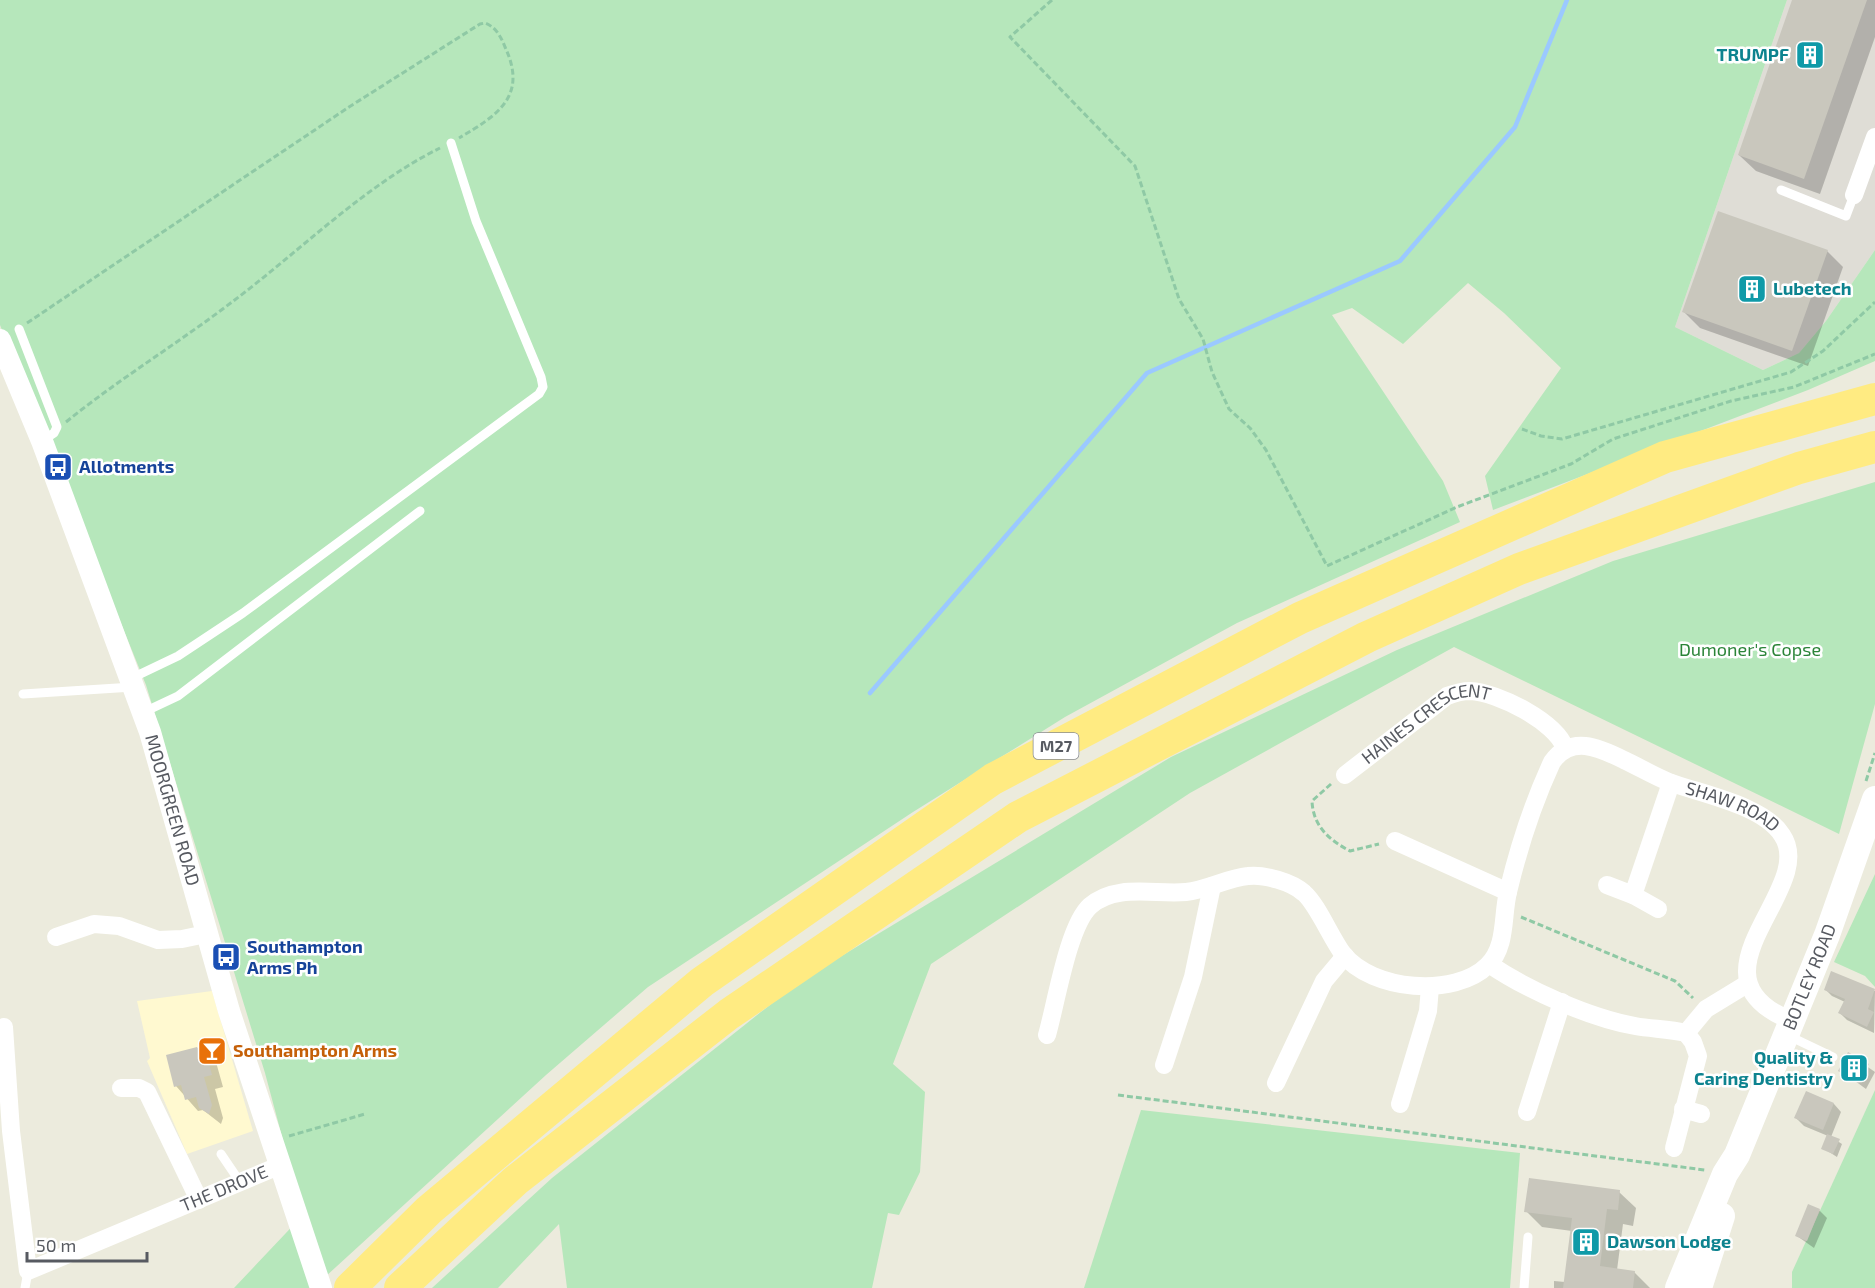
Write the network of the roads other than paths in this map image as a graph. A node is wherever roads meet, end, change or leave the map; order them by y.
1 (1875, 137) edge
2 (451, 143) road end
3 (1780, 190) dead end
4 (1854, 195) joint
5 (9, 335) edge
6 (1875, 399) edge
7 (1875, 447) edge
8 (420, 511) dead end
9 (133, 682) junction
10 (23, 694) dead end
11 (144, 712) junction
12 (1565, 748) junction
13 (1345, 775) road end
14 (1671, 783) junction
15 (1875, 799) edge
16 (1395, 841) road end
17 (1607, 885) dead end
18 (1212, 886) junction
19 (1633, 895) junction
20 (1506, 901) junction
21 (1658, 909) dead end
22 (206, 934) junction
23 (56, 938) dead end
24 (1345, 956) junction
25 (1489, 964) junction
26 (1747, 984) junction
27 (1430, 987) junction
28 (1562, 1002) junction
29 (2, 1027) edge
30 (1789, 1028) junction
31 (1686, 1033) junction
32 (1047, 1035) dead end
33 (1833, 1057) dead end
34 (1164, 1065) dead end
35 (1276, 1083) dead end
36 (121, 1088) dead end
37 (1400, 1104) dead end
38 (1683, 1109) junction
39 (1527, 1112) dead end
40 (1701, 1114) dead end
41 (1674, 1148) dead end
42 (220, 1154) dead end
43 (1731, 1164) junction
44 (281, 1165) junction
45 (240, 1182) junction
46 (199, 1200) junction
47 (1528, 1237) dead end
48 (27, 1280) edge
49 (321, 1288) edge
50 (350, 1288) edge
51 (400, 1288) edge
52 (1524, 1288) edge
53 (1678, 1288) edge
54 (1699, 1288) edge

1 - 4 street
2 - 9 lane
3 - 4 lane
5 - 9 street, MOORGREEN ROAD
6 - 50 highway, M27
7 - 51 highway, M27
8 - 11 lane
9 - 10 lane
9 - 11 street, MOORGREEN ROAD
11 - 22 street, MOORGREEN ROAD
12 - 13 street, HAINES CRESCENT
12 - 14 street, SHAW ROAD
12 - 20 street
14 - 19 street
14 - 26 street, SHAW ROAD
15 - 30 main road, BOTLEY ROAD
16 - 20 street
17 - 19 street
18 - 24 street
18 - 32 street
18 - 34 street
19 - 21 street
20 - 25 street
22 - 23 street
22 - 44 street, MOORGREEN ROAD
24 - 27 street
24 - 35 street
25 - 27 street
25 - 28 street
26 - 30 street
26 - 31 street
27 - 37 street
28 - 31 street
28 - 39 street
29 - 48 street, THE DROVE
30 - 33 lane
30 - 43 main road, BOTLEY ROAD
31 - 38 street
36 - 46 street
38 - 40 street
38 - 41 street
42 - 45 lane
43 - 53 main road, BOTLEY ROAD
43 - 54 main road, BOTLEY ROAD
44 - 45 street, THE DROVE
44 - 49 street, MOORGREEN ROAD
45 - 46 street, THE DROVE
46 - 48 street, THE DROVE
47 - 52 lane

